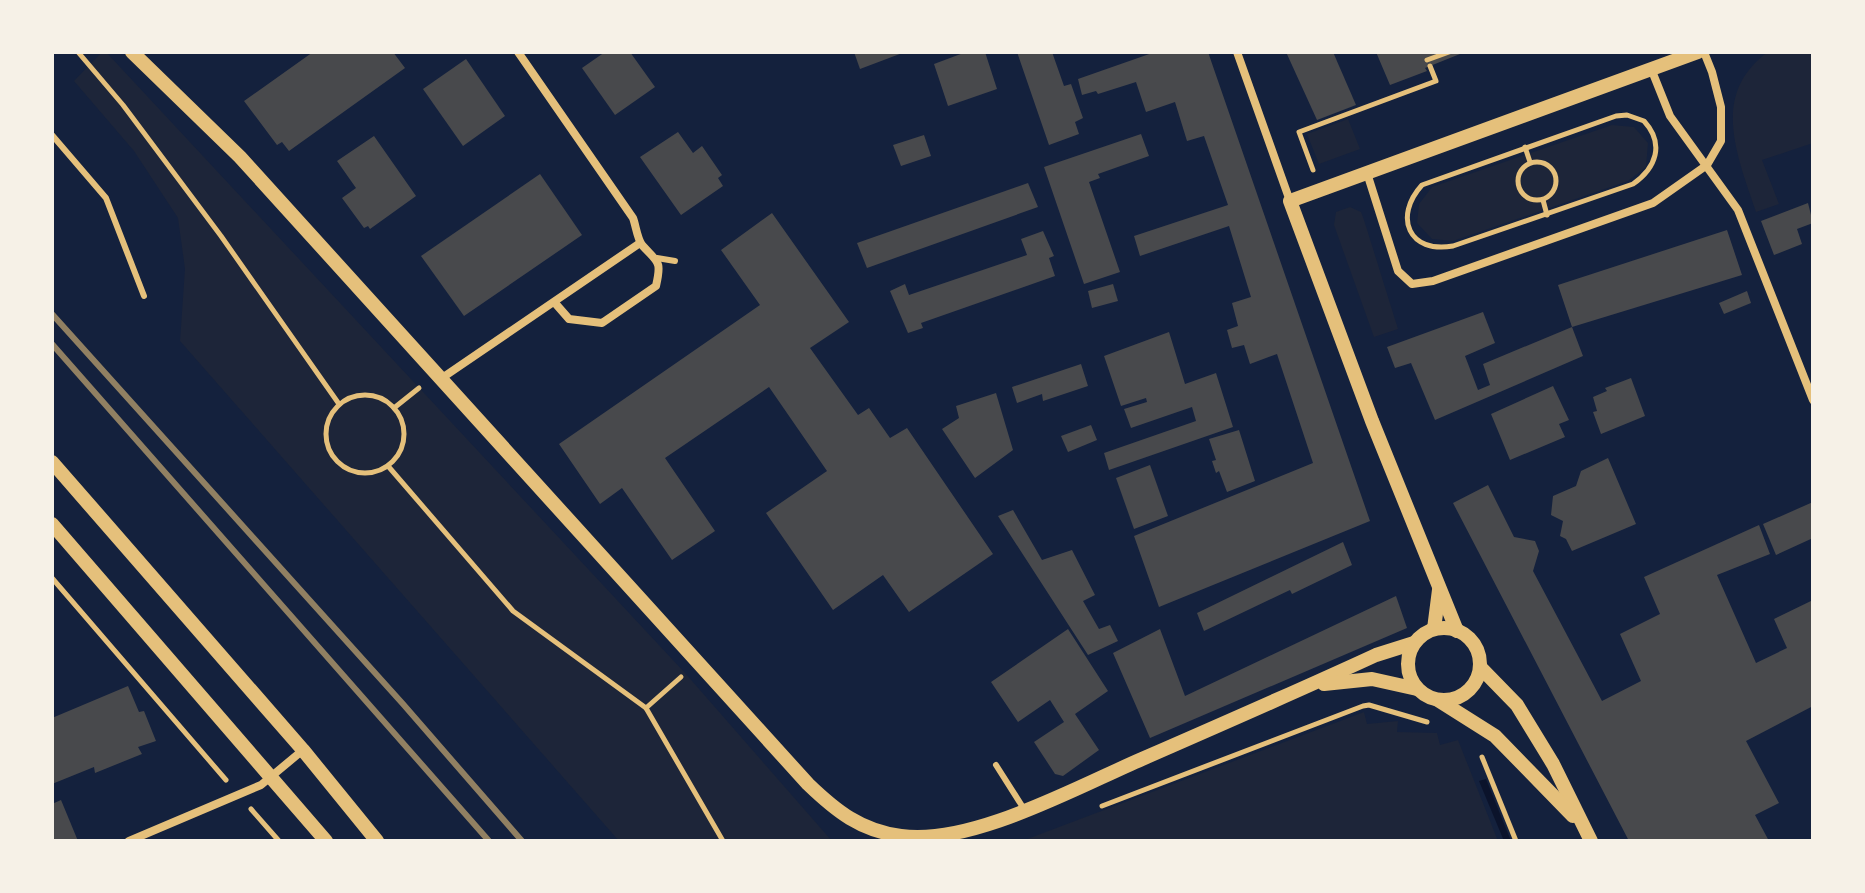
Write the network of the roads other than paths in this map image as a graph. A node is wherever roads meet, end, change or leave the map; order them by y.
1 (132, 52) edge
2 (518, 52) edge
3 (1237, 52) edge
4 (1701, 52) edge
5 (1652, 71) junction
6 (52, 135) edge
7 (1707, 165) junction
8 (1367, 173) junction
9 (1290, 201) junction
10 (640, 243) junction
11 (657, 258) junction
12 (675, 261) dead end
13 (144, 296) dead end
14 (555, 303) junction
15 (442, 378) junction
16 (1813, 400) edge
17 (54, 469) edge
18 (52, 524) edge
19 (1439, 585) junction
20 (1434, 629) junction
21 (1457, 631) junction
22 (1414, 643) junction
23 (1480, 667) junction
24 (1311, 685) junction
25 (1417, 689) junction
26 (1438, 700) junction
27 (303, 750) junction
28 (996, 765) dead end
29 (271, 778) junction
30 (1024, 810) junction
31 (1588, 835) edge
32 (129, 841) edge
33 (326, 841) edge
34 (377, 841) edge

1 - 15 street
2 - 10 street
3 - 9 street
4 - 5 street
4 - 7 street
5 - 7 street
5 - 8 street
6 - 13 lane
7 - 8 street
7 - 16 street
8 - 9 street
9 - 19 street
10 - 11 street
10 - 14 street
11 - 12 lane
11 - 14 street
14 - 15 street
15 - 30 street
17 - 27 street
18 - 29 street
19 - 20 street
19 - 21 street
20 - 21 street
20 - 22 street
21 - 23 street
22 - 24 street
22 - 25 street
23 - 26 street
23 - 31 street
24 - 25 street
24 - 30 street
25 - 26 street
26 - 31 street
27 - 29 street
27 - 34 street
28 - 30 lane
29 - 32 street
29 - 33 street

